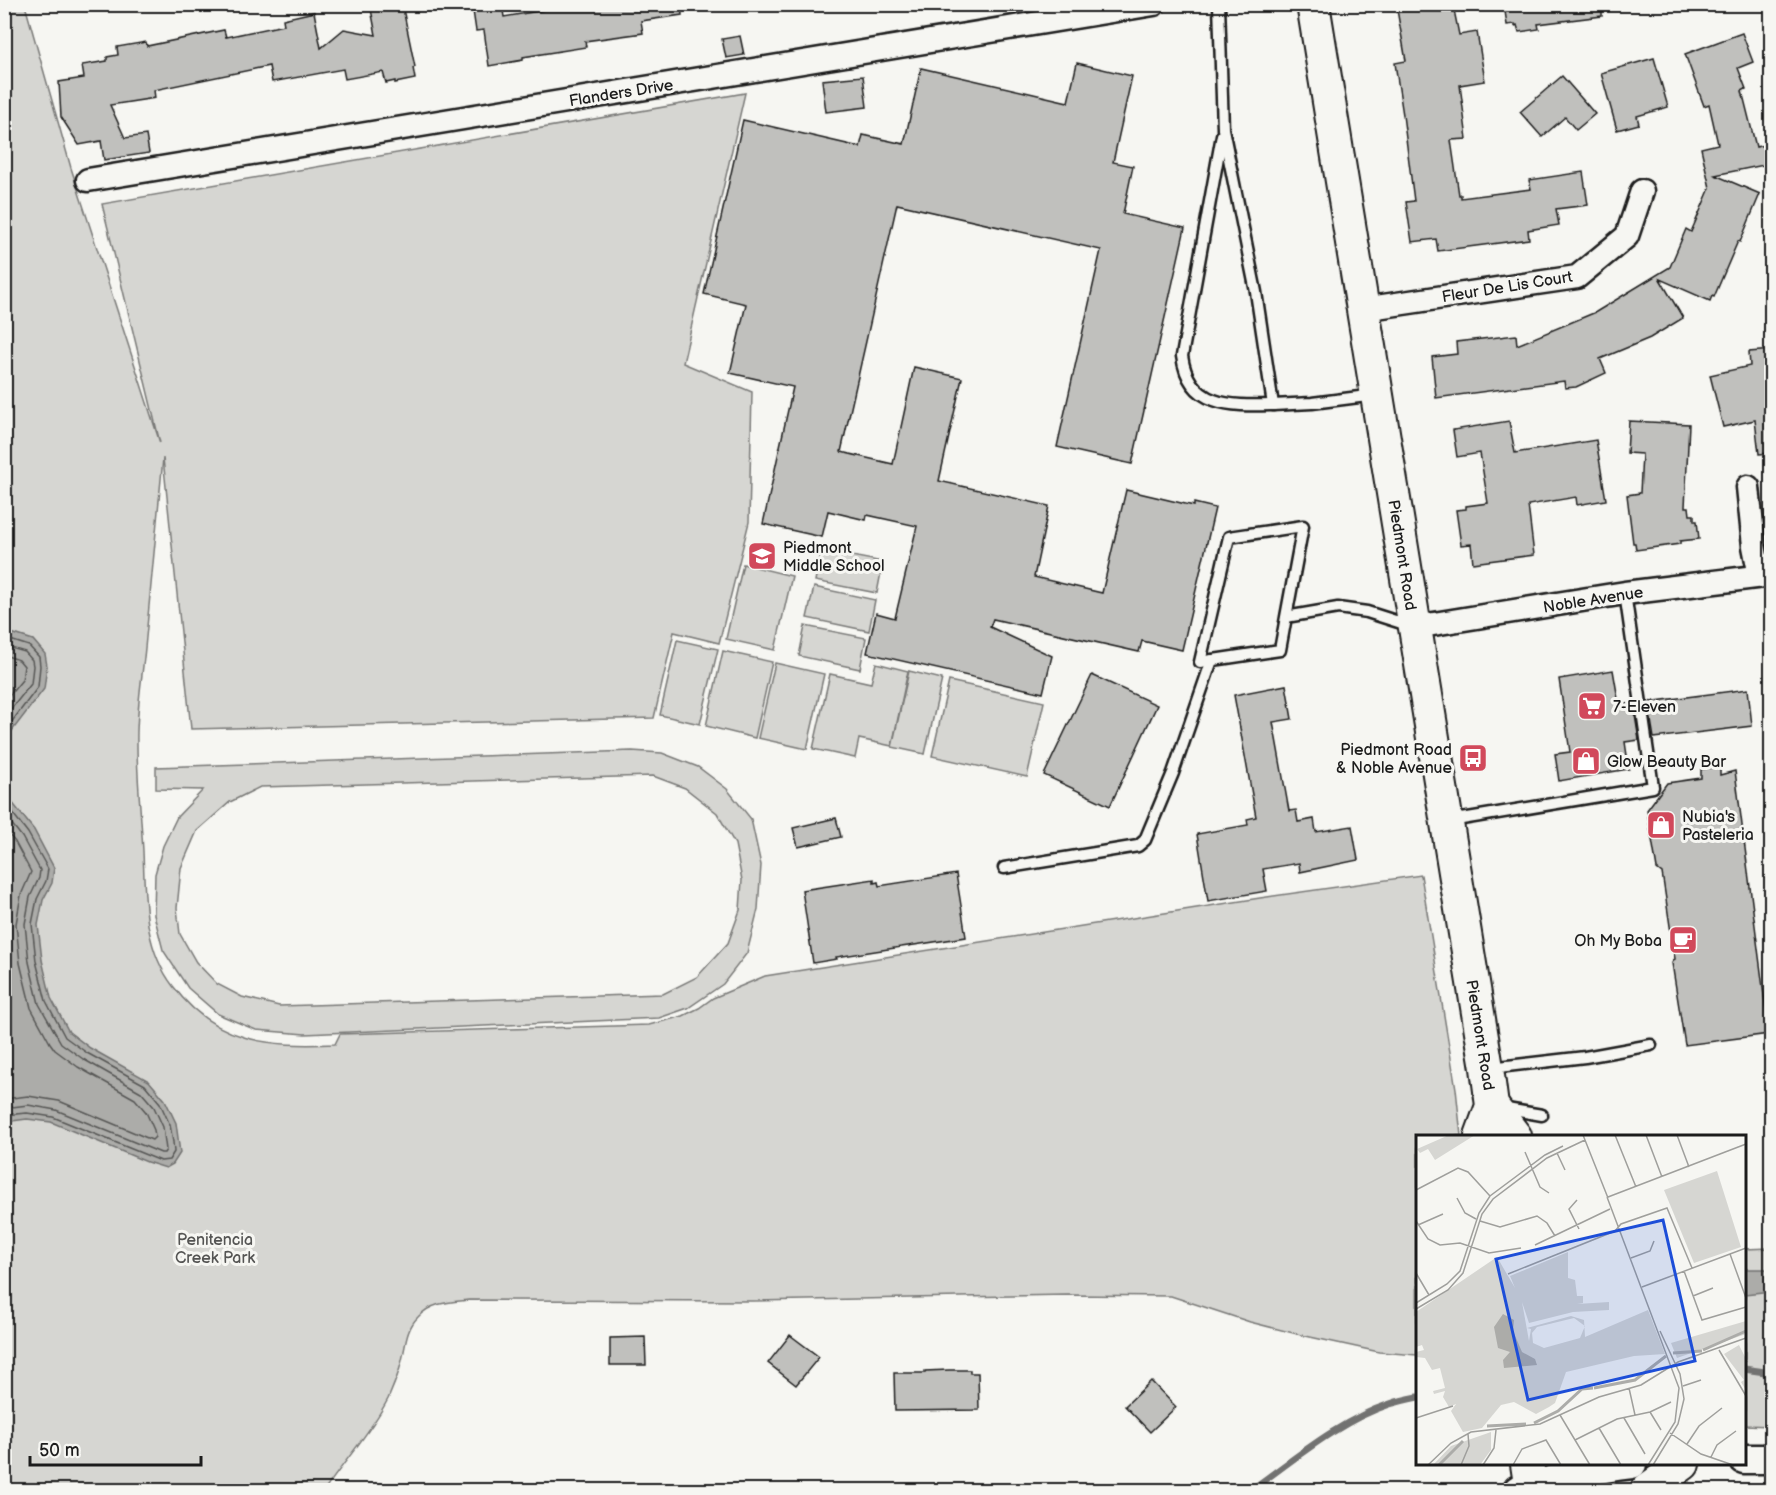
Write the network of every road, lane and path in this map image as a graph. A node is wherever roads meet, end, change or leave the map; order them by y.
1 (1154, 4) edge
2 (1219, 4) edge
3 (1313, 4) edge
4 (1223, 129) junction
5 (88, 180) dead end
6 (1642, 191) dead end
7 (1363, 309) junction
8 (1377, 395) junction
9 (1273, 405) junction
10 (1748, 487) dead end
11 (1766, 575) edge
12 (1625, 593) junction
13 (1286, 617) junction
14 (1415, 627) junction
15 (1212, 660) junction
16 (1446, 821) junction
17 (1004, 868) dead end
18 (1651, 1045) dead end
19 (1487, 1068) junction
20 (1492, 1106) junction
21 (1542, 1115) dead end
22 (1482, 1135) edge
23 (1514, 1135) edge
24 (1746, 1459) edge
25 (1772, 1459) edge
26 (1618, 1465) edge
27 (1682, 1465) edge
28 (1575, 1476) edge
29 (1527, 1483) edge
30 (1647, 1491) edge

1 - 5 street, Flanders Drive
2 - 4 lane
3 - 7 main road, Piedmont Road
4 - 9 lane
4 - 9 lane
6 - 7 street, Fleur De Lis Court
7 - 8 main road, Piedmont Road
8 - 9 lane
8 - 14 main road, Piedmont Road
10 - 11 street
11 - 12 street, Noble Avenue
12 - 14 street, Noble Avenue
12 - 16 lane
13 - 14 lane
13 - 15 lane
13 - 15 lane
14 - 16 main road, Piedmont Road
15 - 17 lane
16 - 19 main road, Piedmont Road
18 - 19 lane
19 - 20 main road, Piedmont Road
20 - 21 lane
20 - 22 main road, Piedmont Road
20 - 23 main road, Piedmont Road
24 - 25 street
26 - 28 street
27 - 30 main road
28 - 29 street

